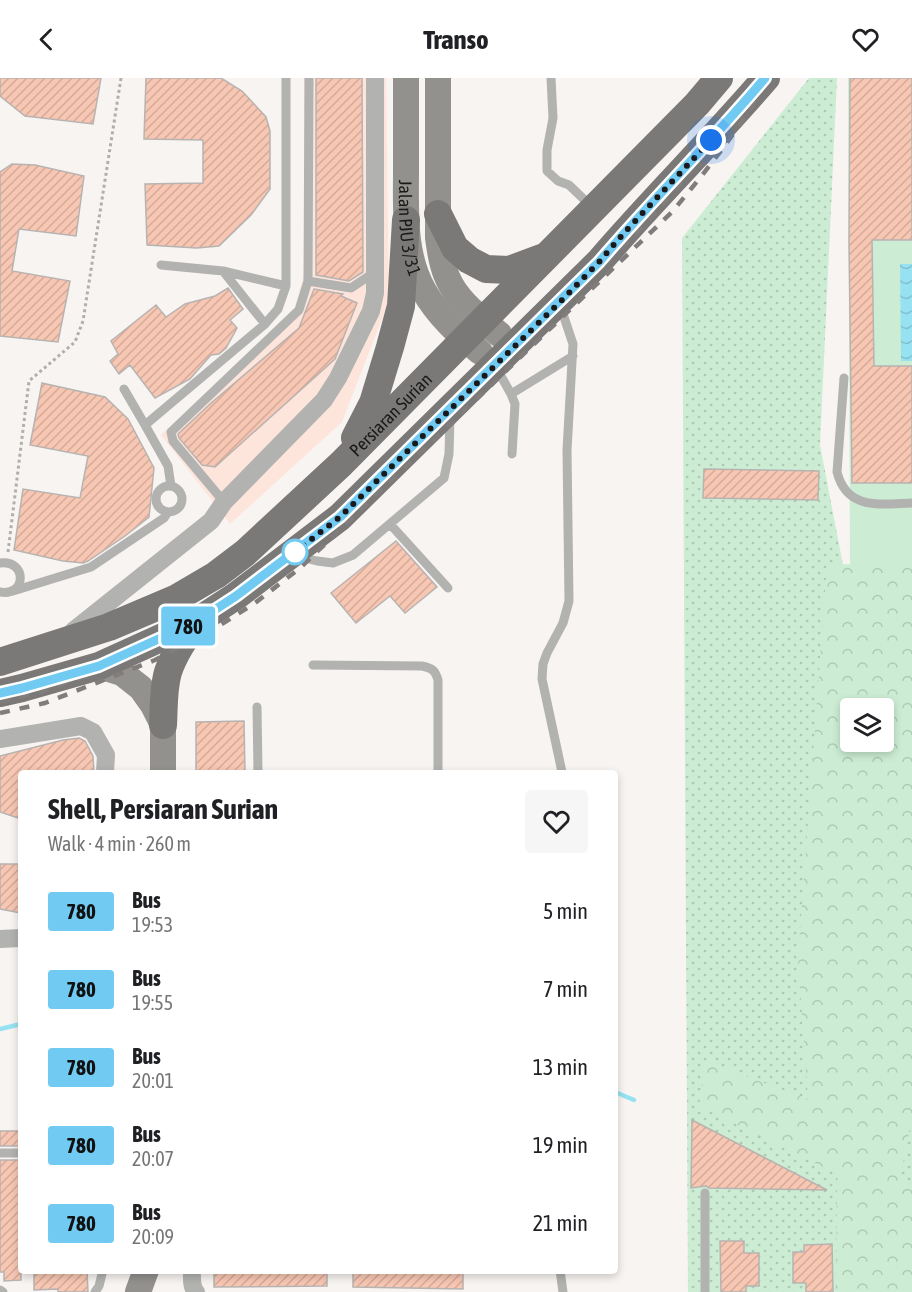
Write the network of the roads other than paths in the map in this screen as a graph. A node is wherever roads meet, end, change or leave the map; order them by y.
1 (286, 78) edge
2 (309, 78) edge
3 (375, 78) edge
4 (406, 78) edge
5 (438, 78) edge
6 (551, 78) edge
7 (719, 78) edge
8 (765, 78) edge
9 (594, 208) junction
10 (438, 214) junction
11 (406, 220) junction
12 (624, 233) junction
13 (547, 256) junction
14 (161, 265) dead end
15 (376, 271) junction
16 (223, 272) junction
17 (308, 281) junction
18 (286, 286) junction
19 (559, 303) junction
20 (265, 324) junction
21 (485, 342) junction
22 (569, 358) junction
23 (844, 378) dead end
24 (124, 389) dead end
25 (513, 393) junction
26 (450, 409) junction
27 (146, 425) junction
28 (512, 454) dead end
29 (341, 464) junction
30 (171, 486) junction
31 (224, 502) junction
32 (912, 503) edge
33 (168, 513) junction
34 (390, 524) junction
35 (292, 555) junction
36 (3, 563) edge
37 (448, 588) dead end
38 (5, 593) edge
39 (196, 622) junction
40 (52, 646) junction
41 (109, 661) junction
42 (0, 662) edge
43 (313, 665) dead end
44 (0, 693) edge
45 (257, 707) dead end
46 (164, 725) junction
47 (0, 739) edge
48 (105, 770) edge
49 (163, 770) edge
50 (258, 770) edge
51 (438, 770) edge
52 (562, 770) edge
53 (18, 938) edge
54 (0, 939) edge
55 (0, 1153) edge
56 (18, 1153) edge
57 (705, 1193) dead end
58 (102, 1274) edge
59 (192, 1274) edge
60 (561, 1274) edge
61 (95, 1292) edge
62 (196, 1292) edge
63 (563, 1292) edge
64 (705, 1292) edge

1 - 18 lane
2 - 17 lane
3 - 15 street
4 - 11 street, Jalan PJU 3/31
5 - 10 street, Jalan PJU 3/31
6 - 9 lane
7 - 9 main road, Persiaran Surian
8 - 12 main road, Persiaran Surian
9 - 13 main road, Persiaran Surian
10 - 13 main road
10 - 21 street, Jalan PJU 3/31
11 - 21 street, Jalan PJU 3/31
11 - 29 main road
12 - 19 main road, Persiaran Surian
12 - 21 main road
13 - 21 main road, Persiaran Surian
14 - 16 lane
15 - 17 lane
15 - 31 street
16 - 18 lane
16 - 20 lane
17 - 31 lane
18 - 20 lane
19 - 21 main road, Persiaran Surian
19 - 22 lane
20 - 27 lane
21 - 25 lane
21 - 26 main road, Persiaran Surian
21 - 29 main road, Persiaran Surian
21 - 41 main road
22 - 25 lane
22 - 52 lane
23 - 32 lane
24 - 27 lane
25 - 28 lane
26 - 34 lane
26 - 35 main road, Persiaran Surian
27 - 30 lane
29 - 40 main road, Persiaran Surian
30 - 33 lane
30 - 33 lane
31 - 40 street
33 - 38 lane
34 - 35 lane
34 - 37 lane
35 - 39 main road, Persiaran Surian
36 - 38 lane
39 - 41 main road, Persiaran Surian
39 - 46 main road
40 - 42 main road, Persiaran Surian
41 - 44 main road, Persiaran Surian
41 - 46 street
43 - 51 lane
45 - 50 lane
46 - 49 street
47 - 48 street
53 - 54 street
55 - 56 lane
57 - 64 lane
58 - 61 lane
59 - 62 street
60 - 63 lane

